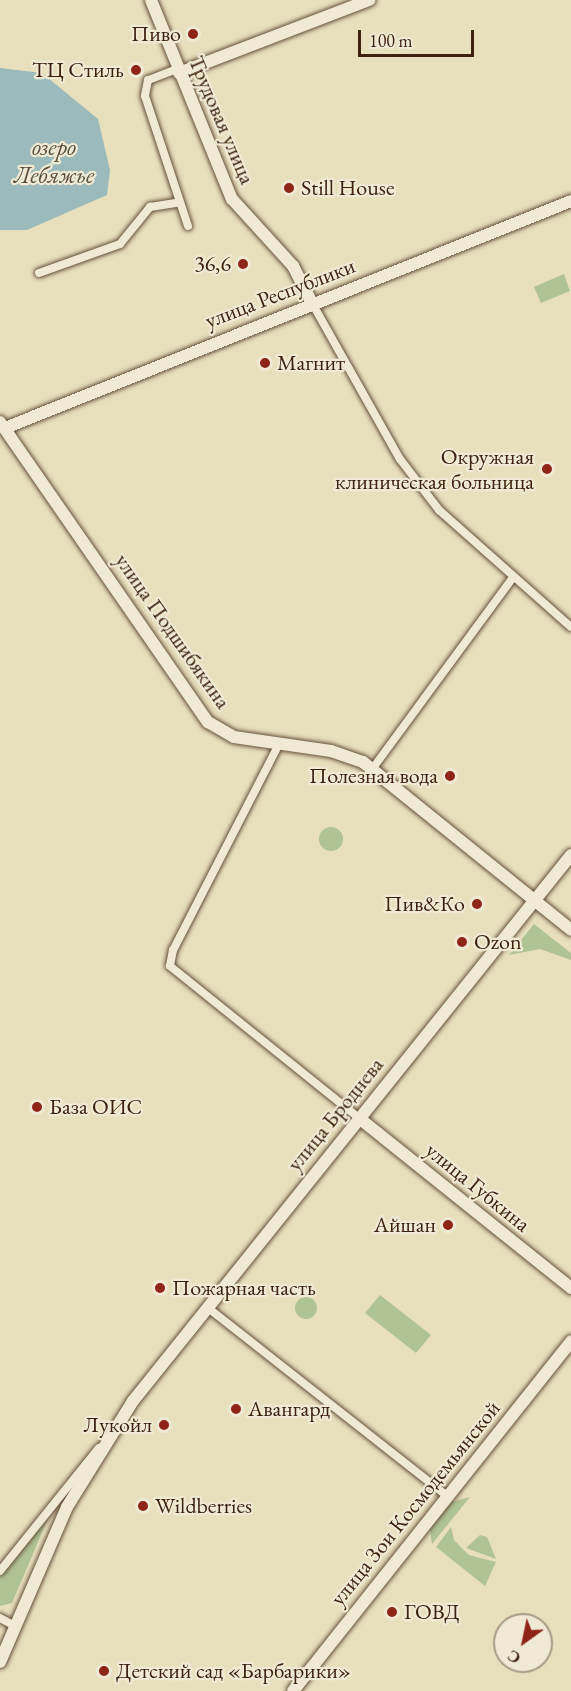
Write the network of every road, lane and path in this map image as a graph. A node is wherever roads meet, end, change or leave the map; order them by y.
1 (150, 0) edge
2 (369, 0) edge
3 (178, 71) junction
4 (571, 201) edge
5 (176, 203) junction
6 (188, 226) dead end
7 (39, 273) dead end
8 (312, 303) junction
9 (3, 425) edge
10 (512, 579) junction
11 (571, 627) edge
12 (279, 744) junction
13 (373, 768) junction
14 (571, 855) edge
15 (535, 900) junction
16 (571, 930) edge
17 (359, 1119) junction
18 (571, 1288) edge
19 (207, 1307) junction
20 (571, 1341) edge
21 (109, 1436) junction
22 (447, 1496) junction
23 (0, 1571) edge
24 (0, 1618) edge
25 (13, 1625) junction
26 (0, 1662) edge
27 (293, 1691) edge

1 - 3 main road, Трудовая улица
2 - 3 main road
3 - 5 street
3 - 8 main road, Трудовая улица
4 - 8 main road, улица Республики
5 - 6 street
5 - 7 street
8 - 9 main road, улица Республики
8 - 10 street
9 - 12 main road, улица Подшибякина
10 - 11 street
10 - 13 street
12 - 13 main road, улица Подшибякина
12 - 17 street
13 - 15 main road, улица Подшибякина
14 - 15 main road, улица Броднева
15 - 16 main road, улица Подшибякина
15 - 17 main road, улица Броднева
17 - 18 main road, улица Губкина
17 - 19 main road, улица Броднева
19 - 21 main road, улица Броднева
19 - 22 street
20 - 22 main road, улица Зои Космодемьянской
21 - 23 street
21 - 25 main road, улица Броднева
22 - 27 main road, улица Зои Космодемьянской
24 - 25 street
25 - 26 main road, улица Броднева

